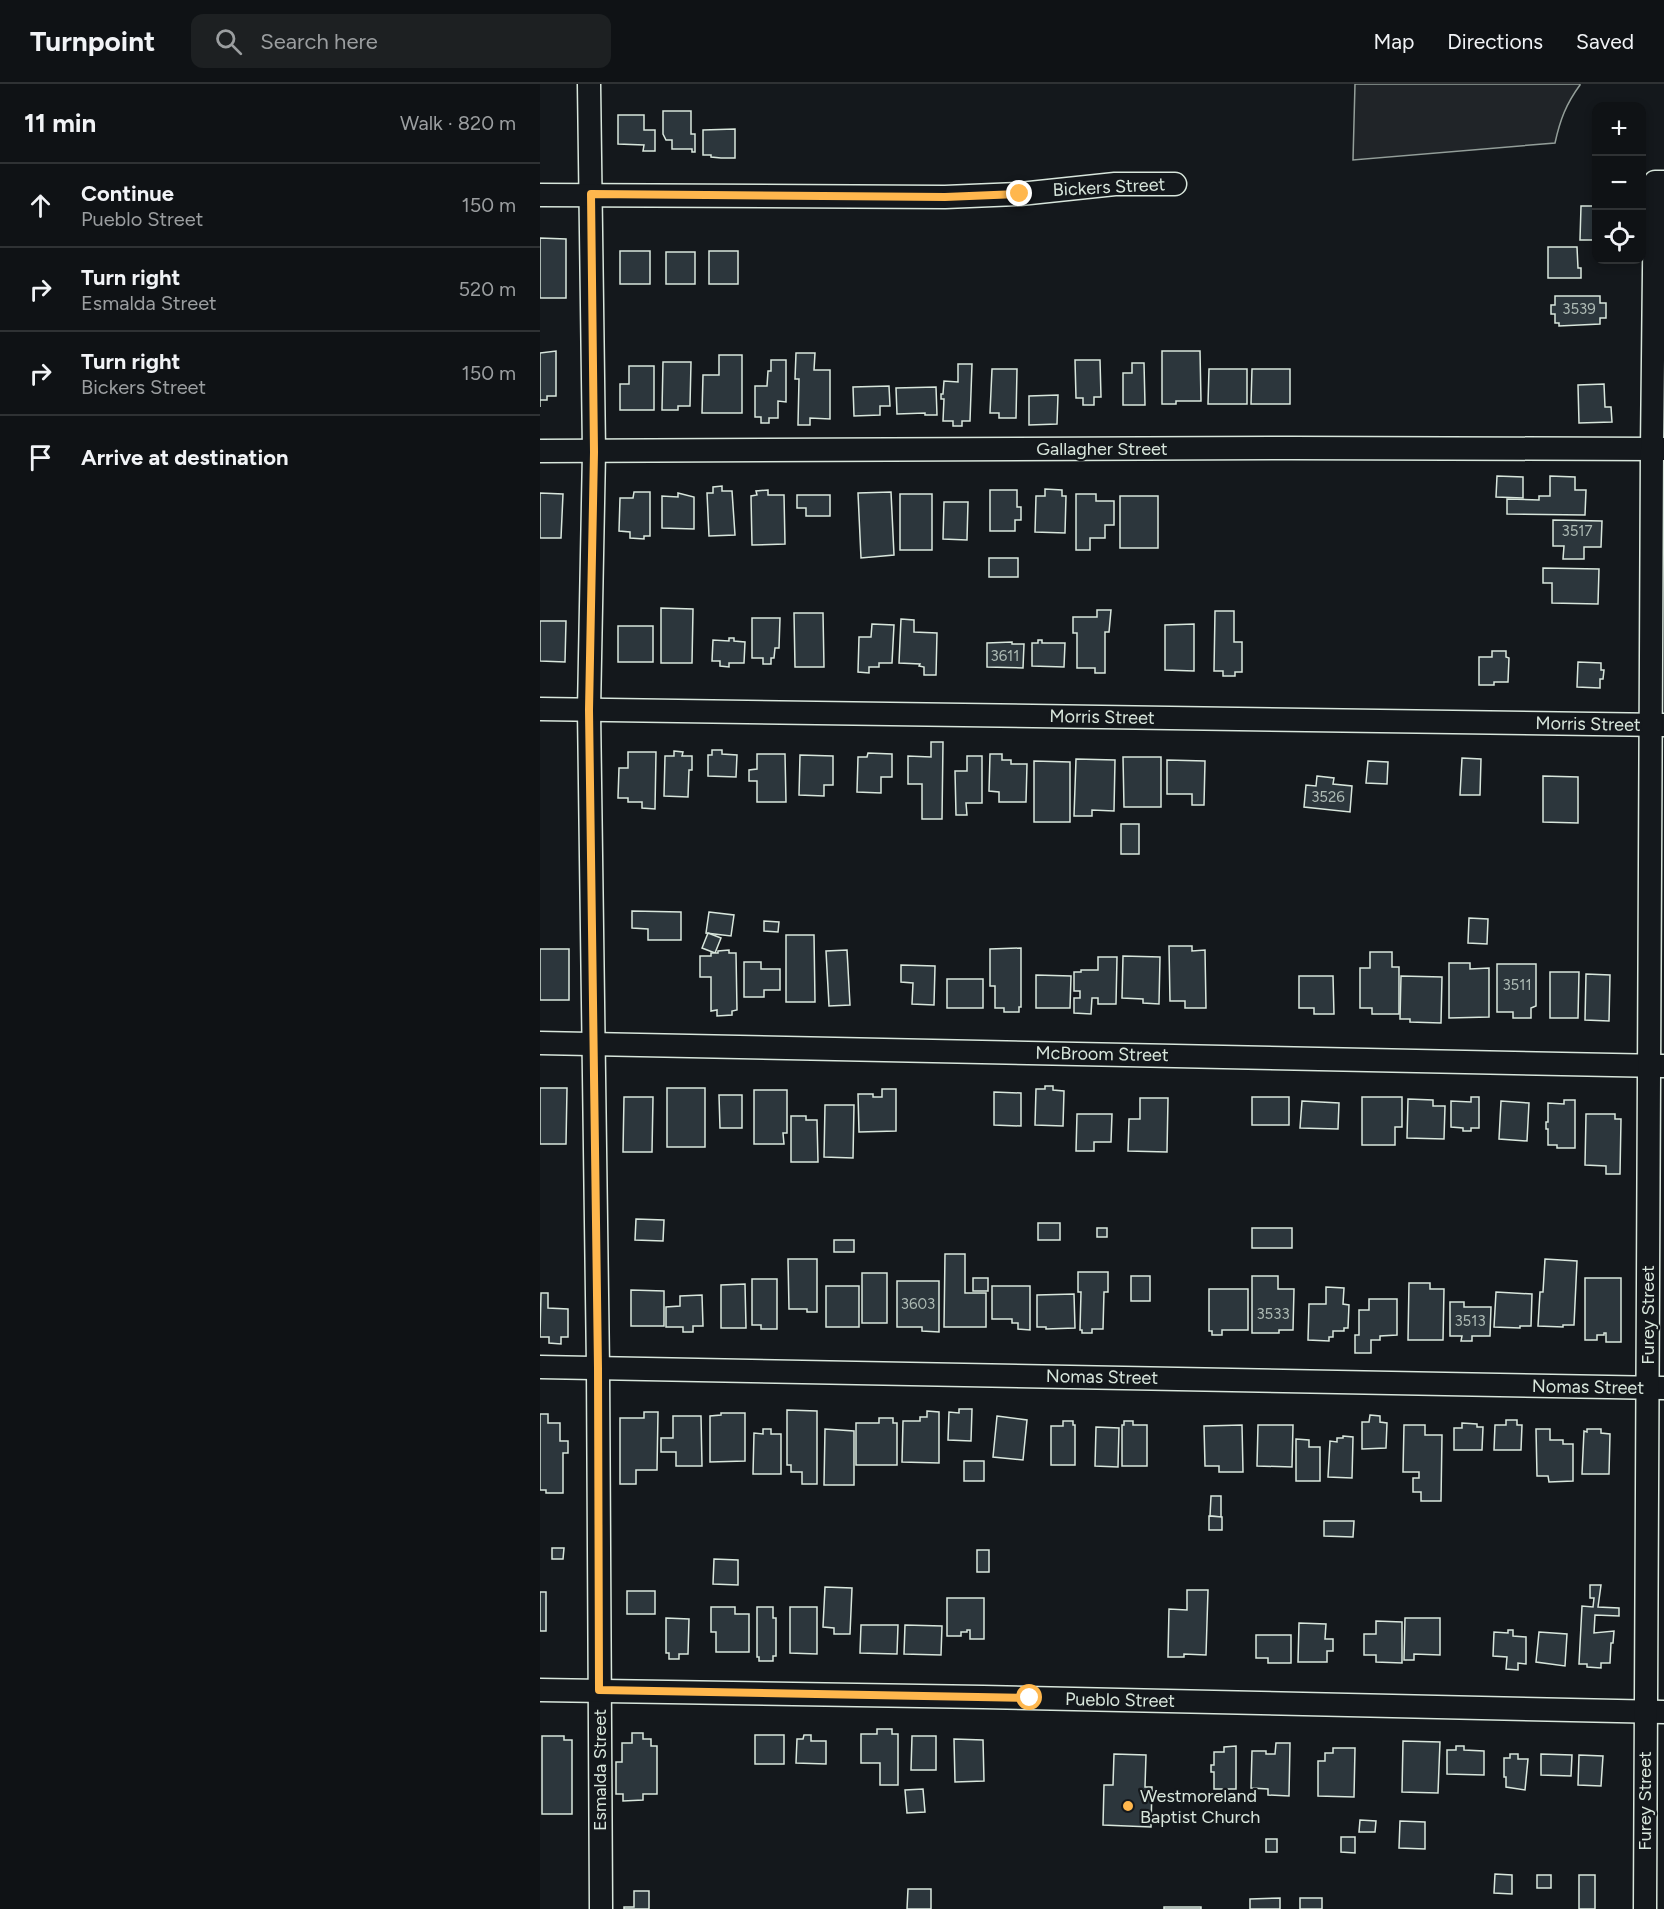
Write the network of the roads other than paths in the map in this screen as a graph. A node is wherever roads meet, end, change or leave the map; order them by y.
1 (590, 84) edge
2 (1660, 182) edge
3 (1175, 184) dead end
4 (591, 194) junction
5 (540, 195) edge
6 (1658, 449) edge
7 (540, 451) edge
8 (594, 452) junction
9 (540, 710) edge
10 (589, 710) junction
11 (1657, 725) edge
12 (540, 1043) edge
13 (592, 1044) junction
14 (1657, 1066) edge
15 (540, 1367) edge
16 (598, 1368) junction
17 (1656, 1388) edge
18 (540, 1690) edge
19 (599, 1690) junction
20 (1655, 1712) edge
21 (601, 1909) edge
22 (1645, 1909) edge

1 - 4 street, Esmalda Street
2 - 6 street, Furey Street
3 - 4 street, Bickers Street
4 - 5 street, Bickers Street
4 - 8 street, Esmalda Street
6 - 8 street, Gallagher Street
6 - 11 street, Furey Street
7 - 8 street, Gallagher Street
8 - 10 street, Esmalda Street
9 - 10 street, Morris Street
10 - 11 street, Morris Street
10 - 13 street, Esmalda Street
11 - 14 street, Furey Street
12 - 13 street, McBroom Street
13 - 14 street, McBroom Street
13 - 16 street, Esmalda Street
14 - 17 street, Furey Street
15 - 16 street, Nomas Street
16 - 17 street, Nomas Street
16 - 19 street, Esmalda Street
17 - 20 street, Furey Street
18 - 19 street, Pueblo Street
19 - 20 street, Pueblo Street
19 - 21 street, Esmalda Street
20 - 22 street, Furey Street

